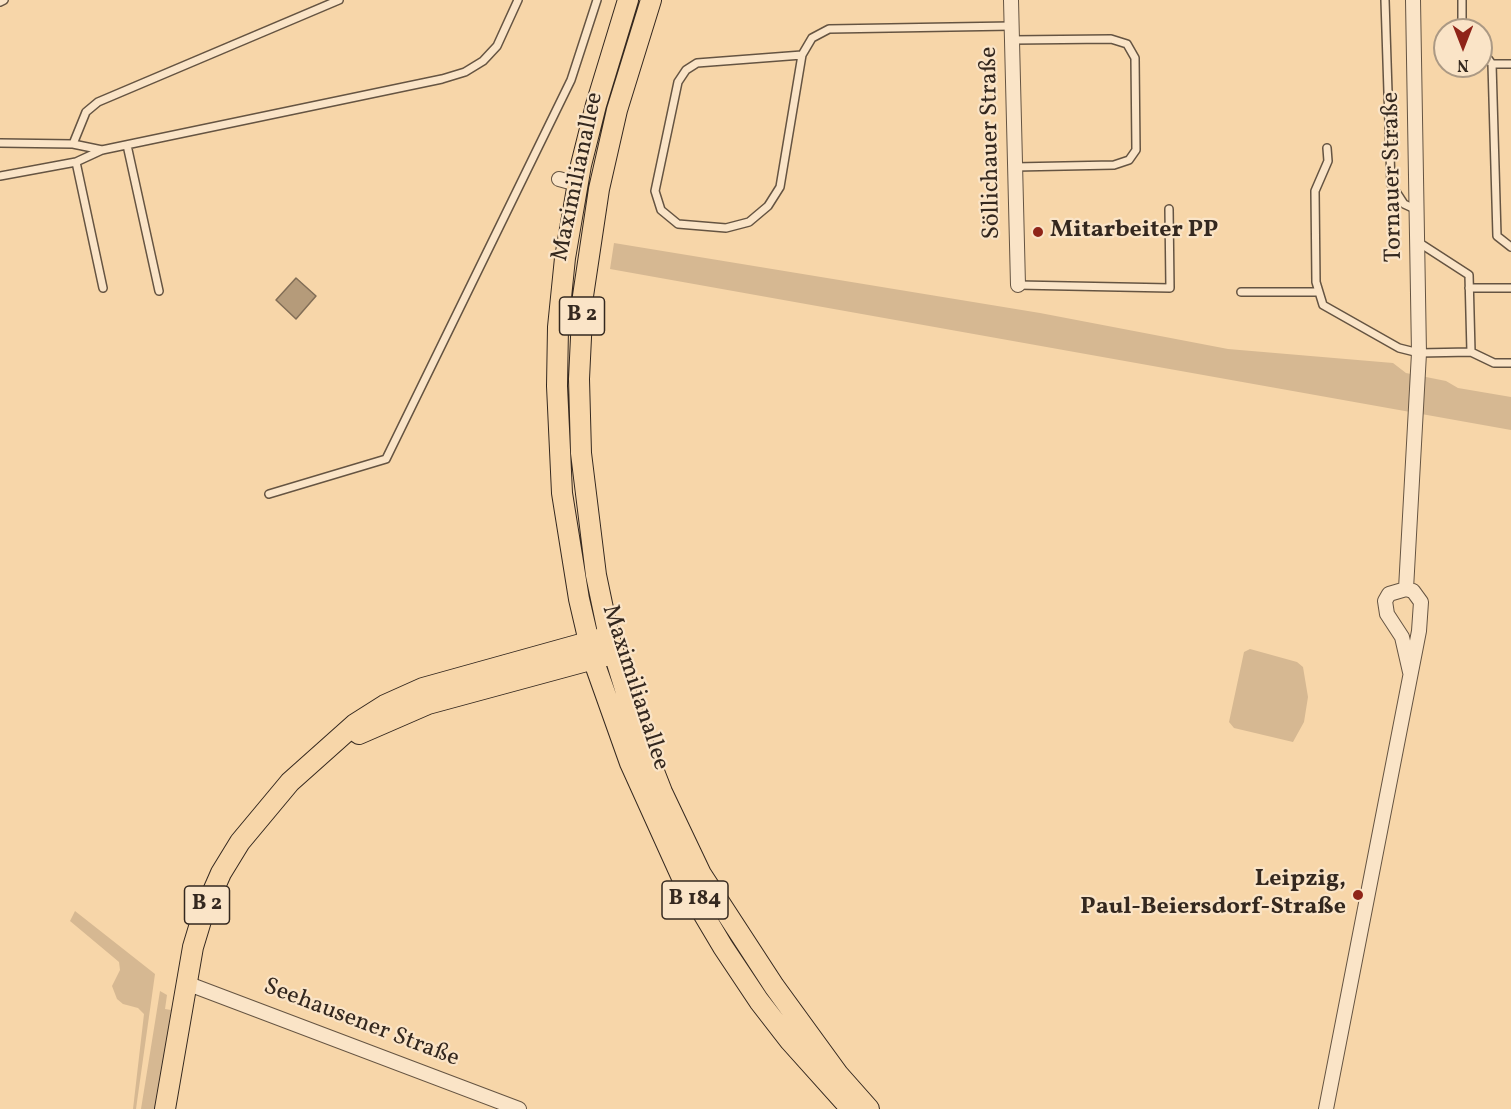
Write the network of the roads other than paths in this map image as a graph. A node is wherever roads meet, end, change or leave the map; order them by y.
1 (4, 0) edge
2 (339, 0) edge
3 (518, 0) edge
4 (597, 0) edge
5 (628, 0) edge
6 (651, 0) edge
7 (1011, 0) edge
8 (1386, 0) edge
9 (1413, 0) edge
10 (1462, 0) edge
11 (0, 2) edge
12 (1462, 18) edge
13 (1012, 33) junction
14 (802, 56) junction
15 (1493, 64) edge
16 (1511, 64) edge
17 (1492, 78) edge
18 (0, 143) edge
19 (74, 144) junction
20 (128, 145) junction
21 (1327, 148) dead end
22 (102, 150) junction
23 (76, 162) junction
24 (1015, 167) junction
25 (0, 176) edge
26 (1169, 208) dead end
27 (1417, 210) junction
28 (1417, 242) junction
29 (1511, 247) edge
30 (1018, 285) joint
31 (103, 288) dead end
32 (1470, 288) junction
33 (1511, 288) edge
34 (159, 291) dead end
35 (1241, 292) dead end
36 (1319, 292) junction
37 (1419, 352) junction
38 (1471, 352) junction
39 (1511, 363) edge
40 (269, 494) dead end
41 (1406, 589) junction
42 (611, 645) junction
43 (591, 650) junction
44 (1410, 672) junction
45 (186, 984) junction
46 (165, 1109) edge
47 (519, 1109) edge
48 (850, 1109) edge
49 (869, 1109) edge
50 (1326, 1109) edge

1 - 11 lane
2 - 19 lane
3 - 20 lane
4 - 40 lane
5 - 43 main road, Maximilianallee / B 2
6 - 42 main road, Maximilianallee / B 2
7 - 13 street, Söllichauer Straße
8 - 27 lane
9 - 27 street, Tornauer Straße
10 - 12 lane
13 - 14 lane
13 - 24 street, Söllichauer Straße
13 - 24 lane
14 - 14 lane
15 - 16 lane
17 - 29 lane
18 - 19 lane
19 - 22 lane
20 - 22 lane
20 - 34 lane
21 - 36 lane
22 - 23 lane
23 - 25 lane
23 - 31 lane
24 - 30 street, Söllichauer Straße
26 - 30 lane
27 - 28 street, Tornauer Straße
28 - 32 lane
28 - 37 street, Tornauer Straße
32 - 33 lane
32 - 38 lane
35 - 36 lane
36 - 37 lane
37 - 38 lane
37 - 41 street, Tornauer Straße
38 - 39 lane
41 - 44 street
41 - 44 street
42 - 43 main road, B 2
42 - 49 main road, B 184
43 - 45 main road, B 2
43 - 48 main road, Maximilianallee / B 184
44 - 50 street
45 - 46 main road, B 2
45 - 47 street, Seehausener Straße

